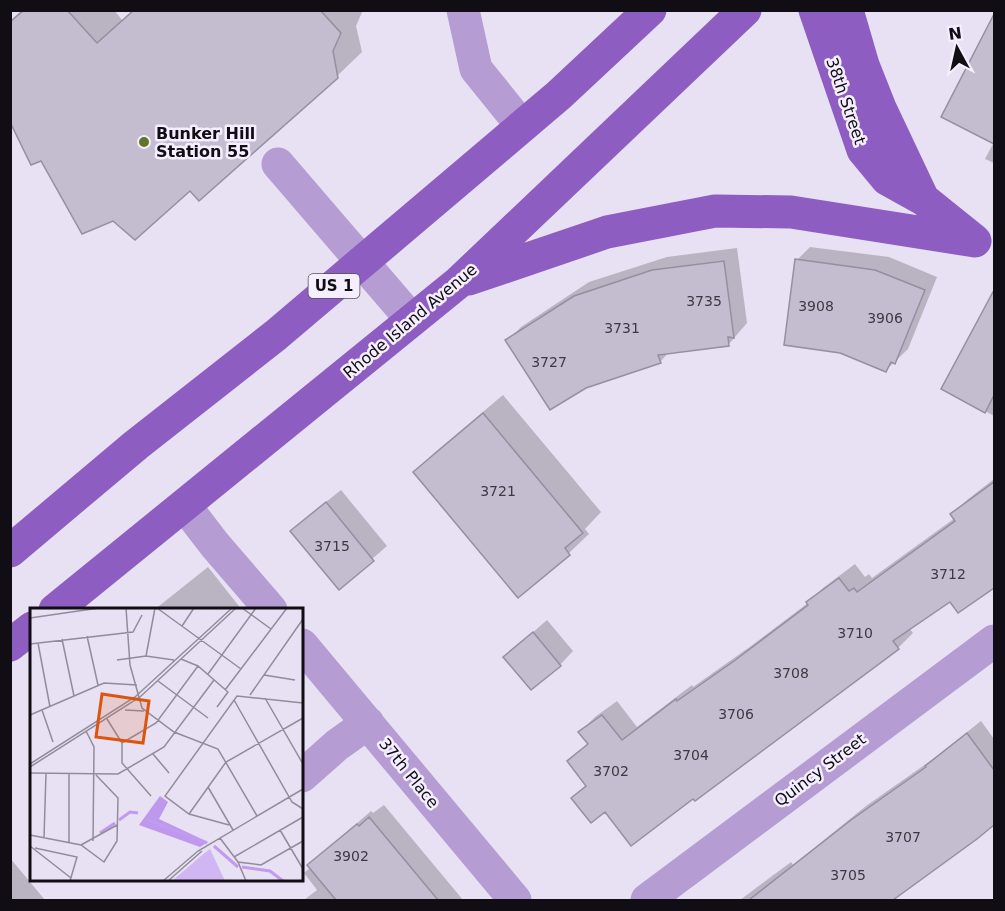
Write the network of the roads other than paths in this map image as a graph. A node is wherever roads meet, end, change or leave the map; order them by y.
1 (463, 10) edge
2 (650, 10) edge
3 (745, 10) edge
4 (815, 10) edge
5 (847, 10) edge
6 (522, 126) junction
7 (278, 164) dead end
8 (923, 199) junction
9 (985, 246) edge
10 (362, 262) junction
11 (459, 282) junction
12 (412, 320) junction
13 (185, 506) junction
14 (10, 551) edge
15 (56, 608) edge
16 (270, 608) edge
17 (30, 630) edge
18 (994, 642) edge
19 (10, 645) edge
20 (303, 646) edge
21 (368, 723) junction
22 (303, 775) edge
23 (515, 900) edge
24 (647, 900) edge

1 - 6 street
2 - 6 main road, US 1
3 - 11 main road, Rhode Island Avenue
4 - 8 main road, 38th Street
5 - 8 main road, 38th Street
6 - 10 main road, US 1
7 - 10 street
8 - 9 main road, 38th Street
9 - 11 main road
10 - 12 street
10 - 14 main road, US 1
11 - 12 main road, Rhode Island Avenue
12 - 13 main road, Rhode Island Avenue
13 - 15 main road, Rhode Island Avenue
13 - 16 street
17 - 19 main road
18 - 24 street, Quincy Street
20 - 21 street, 37th Place
21 - 22 street
21 - 23 street, 37th Place

